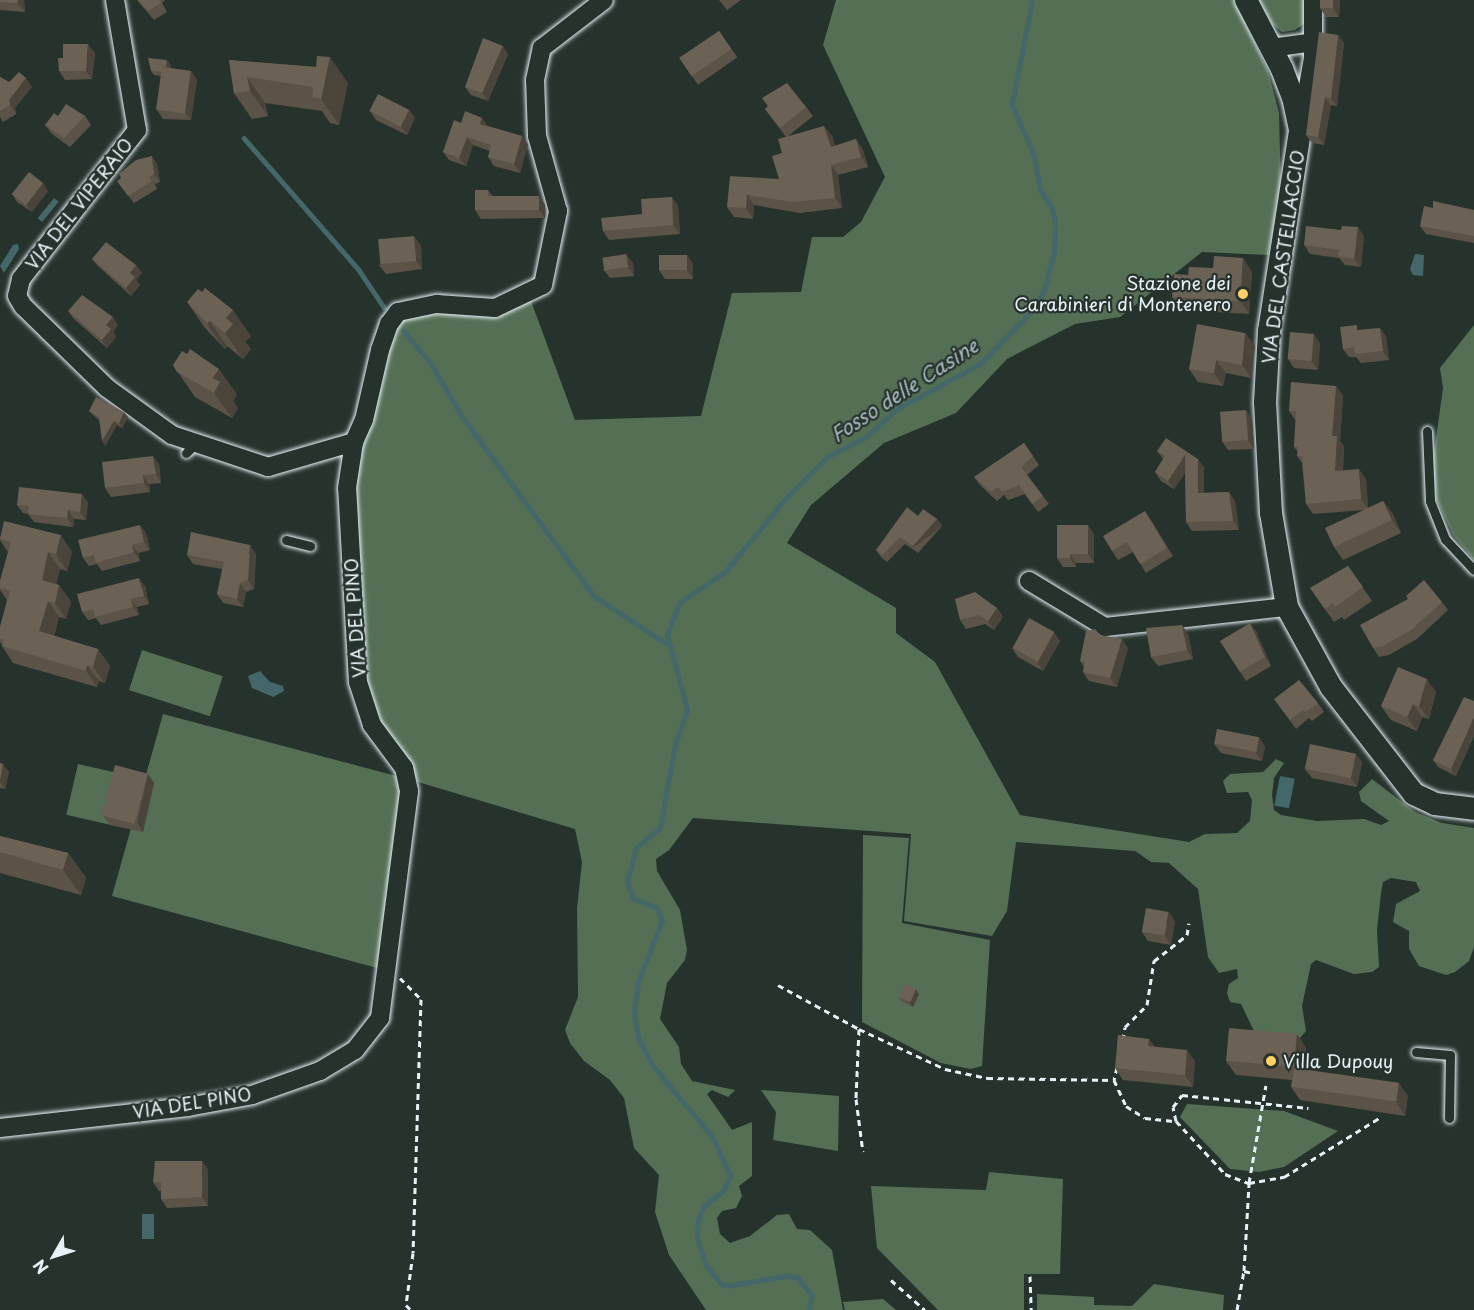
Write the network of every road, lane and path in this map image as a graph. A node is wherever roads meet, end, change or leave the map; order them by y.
1 (115, 0) edge
2 (604, 0) edge
3 (1246, 0) edge
4 (1313, 0) edge
5 (1314, 42) junction
6 (1271, 48) junction
7 (1301, 91) junction
8 (1427, 431) dead end
9 (354, 442) junction
10 (286, 540) dead end
11 (310, 546) dead end
12 (1474, 570) edge
13 (1029, 581) dead end
14 (1287, 607) junction
15 (1474, 809) edge
16 (1189, 923) dead end
17 (387, 975) junction
18 (778, 985) dead end
19 (858, 1029) junction
20 (1121, 1048) edge
21 (1416, 1052) dead end
22 (1118, 1059) edge
23 (1114, 1080) junction
24 (1266, 1085) dead end
25 (1264, 1103) junction
26 (1308, 1108) dead end
27 (1379, 1118) dead end
28 (1449, 1118) dead end
29 (1176, 1121) junction
30 (0, 1128) edge
31 (863, 1152) dead end
32 (1249, 1183) junction
33 (1244, 1271) junction
34 (1254, 1273) dead end
35 (1030, 1276) dead end
36 (891, 1280) dead end
37 (411, 1310) edge
38 (925, 1310) edge
39 (1031, 1310) edge
40 (1237, 1310) edge

1 - 9 street, VIA DEL VIPERAIO
2 - 9 street, VIA DEL PINO
3 - 6 street
4 - 5 street
5 - 6 street
5 - 7 street
6 - 7 street
7 - 14 street, VIA DEL CASTELLACCIO
8 - 12 lane
9 - 17 street, VIA DEL PINO
10 - 11 lane
13 - 14 street
14 - 15 street, VIA DEL CASTELLACCIO
16 - 20 path
17 - 30 street, VIA DEL PINO
17 - 37 path
18 - 19 path
19 - 23 path
19 - 31 path
21 - 28 lane
22 - 23 path
23 - 29 path
24 - 25 path
25 - 26 path
25 - 29 path
25 - 32 path
27 - 32 path
29 - 32 path
32 - 33 path
33 - 34 path
33 - 40 path
35 - 39 path
36 - 38 path

